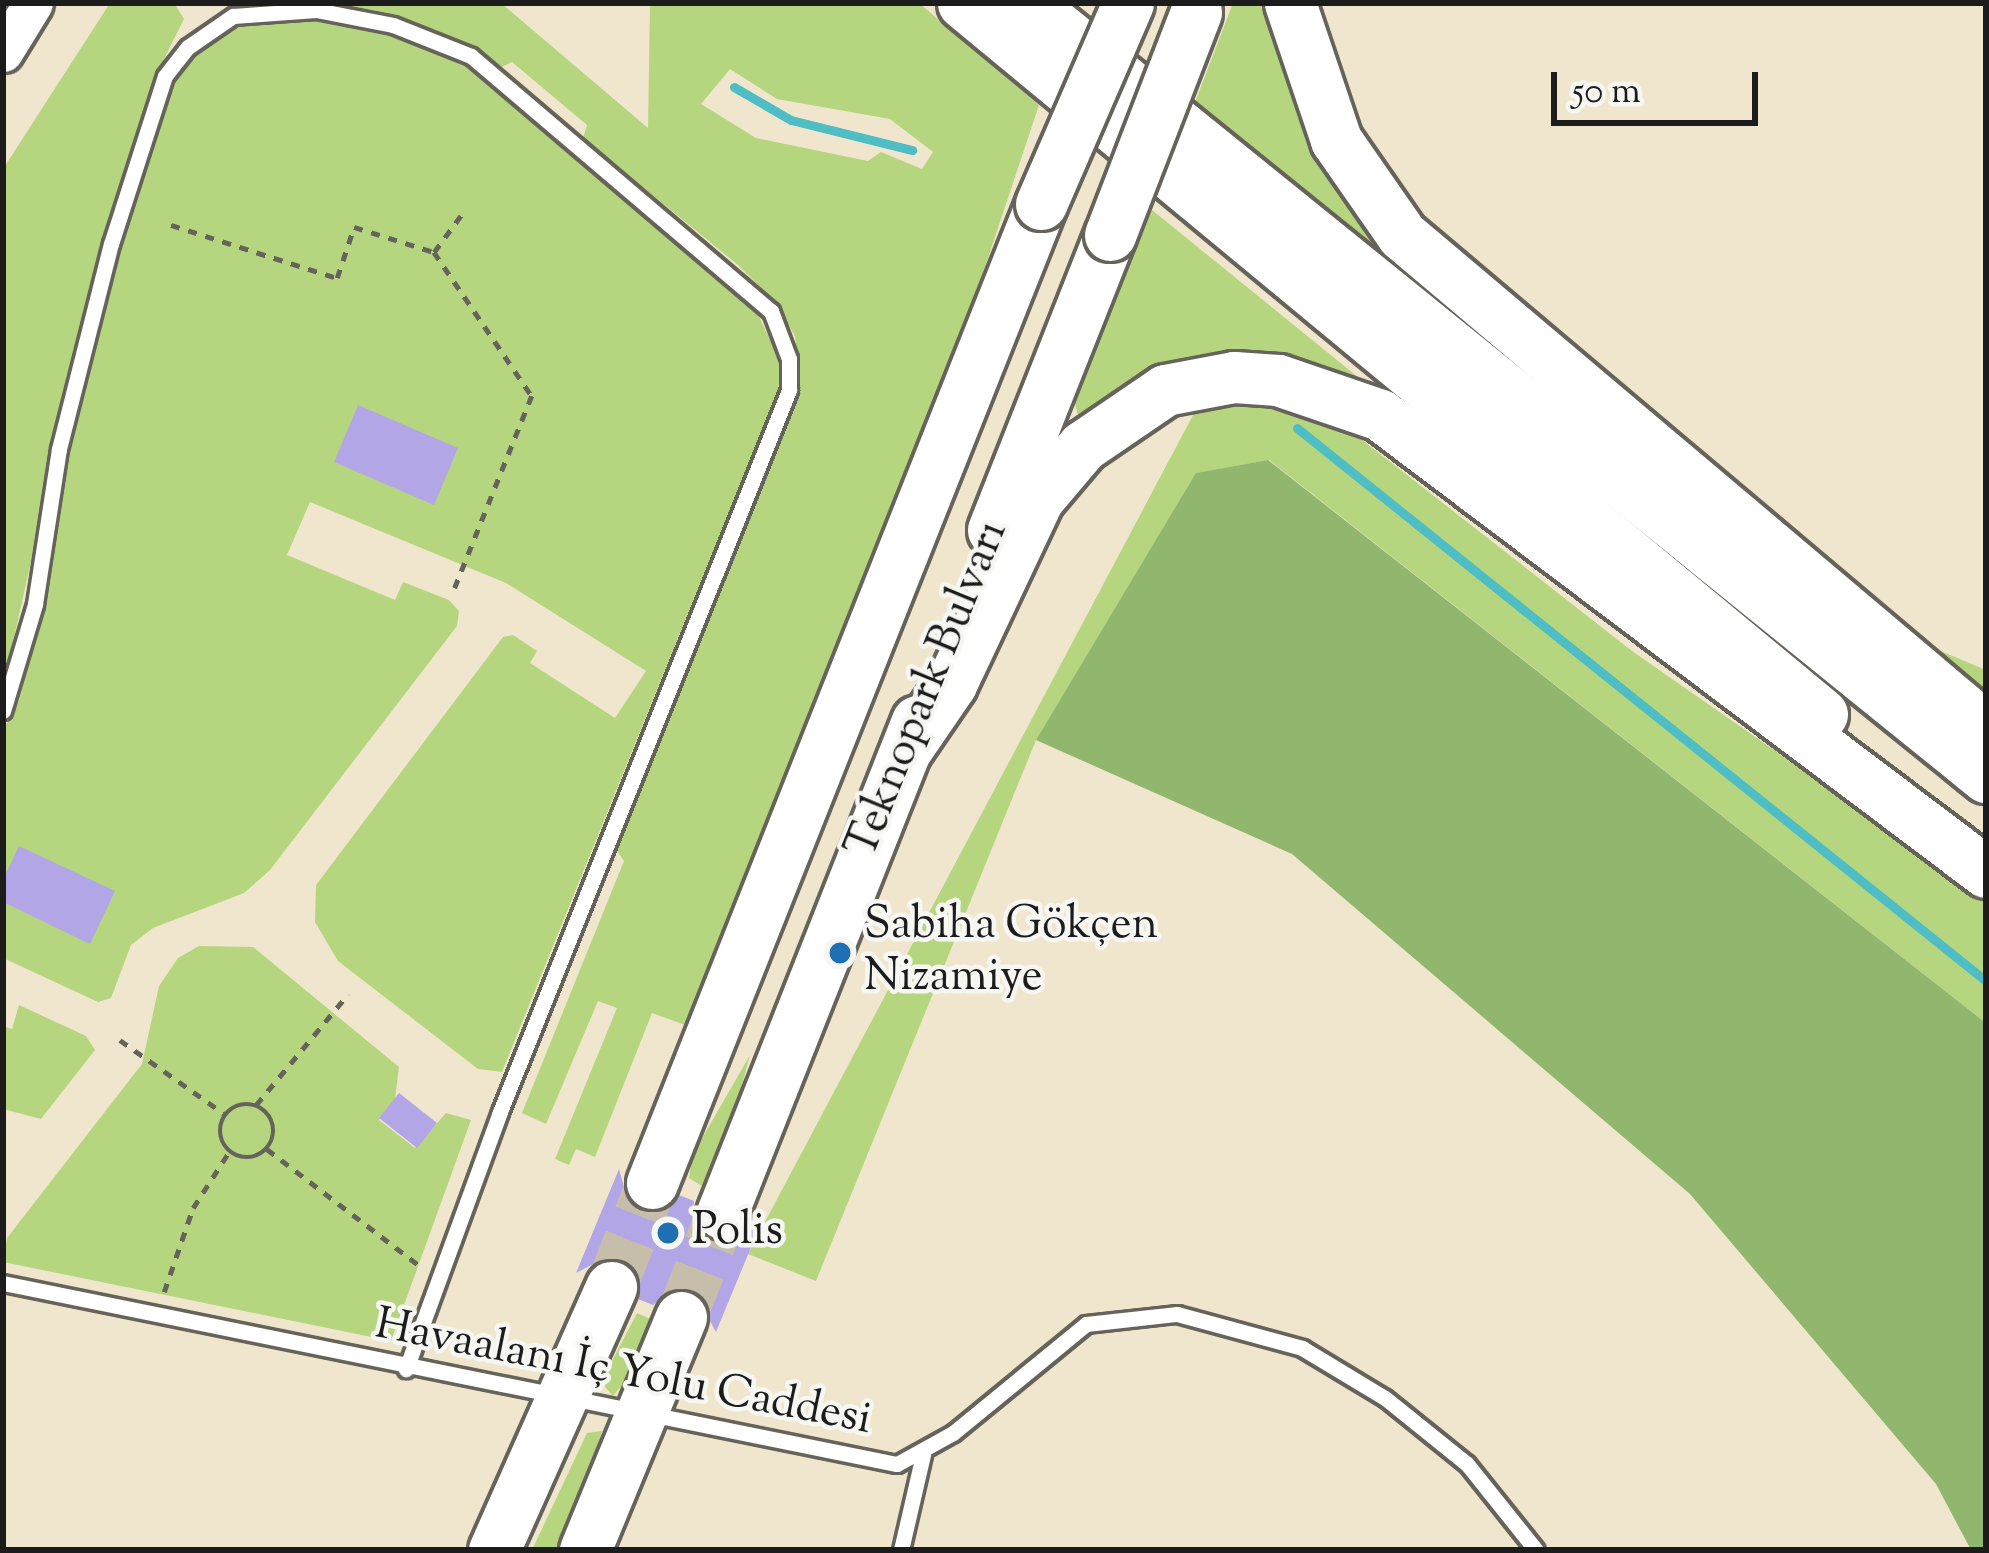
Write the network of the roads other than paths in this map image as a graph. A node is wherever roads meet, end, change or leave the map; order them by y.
1 (33, 3) edge
2 (963, 3) edge
3 (1028, 3) edge
4 (1128, 3) edge
5 (1290, 3) edge
6 (1198, 7) edge
7 (3, 52) edge
8 (3, 711) edge
9 (1986, 728) edge
10 (906, 750) junction
11 (1986, 777) edge
12 (1986, 850) edge
13 (1986, 872) edge
14 (652, 1184) tunnel mouth
15 (722, 1213) tunnel mouth
16 (3, 1283) edge
17 (611, 1287) tunnel mouth
18 (681, 1317) tunnel mouth
19 (406, 1370) junction
20 (566, 1400) junction
21 (643, 1415) junction
22 (923, 1455) junction
23 (494, 1550) edge
24 (585, 1550) edge
25 (901, 1550) edge
26 (1536, 1550) edge

1 - 7 street
2 - 12 highway
3 - 11 highway
4 - 14 highway, bridge
5 - 9 highway
6 - 10 highway, Teknopark Bulvarı, bridge
8 - 19 lane
10 - 13 highway
10 - 15 highway, Teknopark Bulvarı
16 - 19 lane, Havaalanı İç Yolu Caddesi
17 - 20 highway
18 - 21 highway
19 - 20 lane, Havaalanı İç Yolu Caddesi
20 - 21 lane, Havaalanı İç Yolu Caddesi
20 - 23 highway
21 - 22 lane, Havaalanı İç Yolu Caddesi
21 - 24 highway
22 - 25 lane
22 - 26 lane, Havaalanı İç Yolu Caddesi

